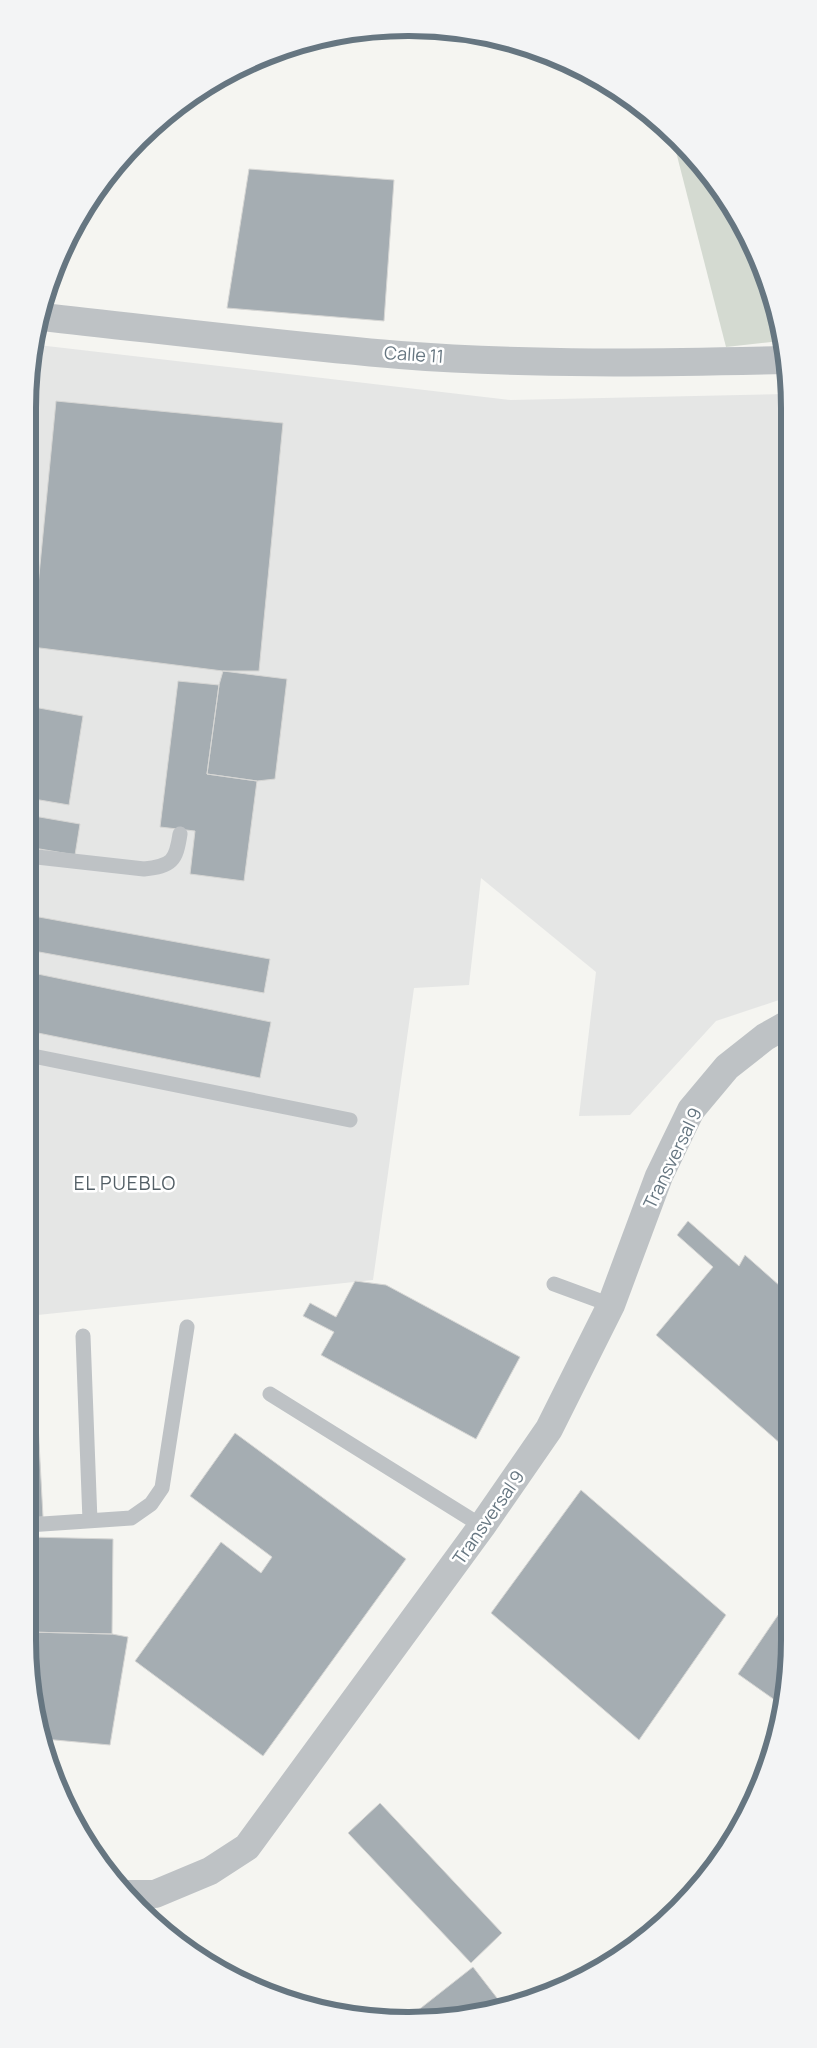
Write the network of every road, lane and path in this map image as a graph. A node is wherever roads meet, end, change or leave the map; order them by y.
1 (47, 319) edge
2 (778, 360) edge
3 (180, 834) dead end
4 (36, 857) edge
5 (781, 1028) edge
6 (36, 1057) edge
7 (350, 1120) dead end
8 (554, 1284) dead end
9 (611, 1305) junction
10 (187, 1327) dead end
11 (83, 1336) dead end
12 (270, 1394) dead end
13 (90, 1520) junction
14 (36, 1523) edge
15 (482, 1526) junction
16 (137, 1894) edge

1 - 2 street, Calle 11
3 - 4 lane
5 - 9 street, Transversal 9
6 - 7 lane
8 - 9 lane
9 - 15 street, Transversal 9
10 - 13 lane
11 - 13 lane
12 - 15 lane
13 - 14 lane
15 - 16 street, Transversal 9

